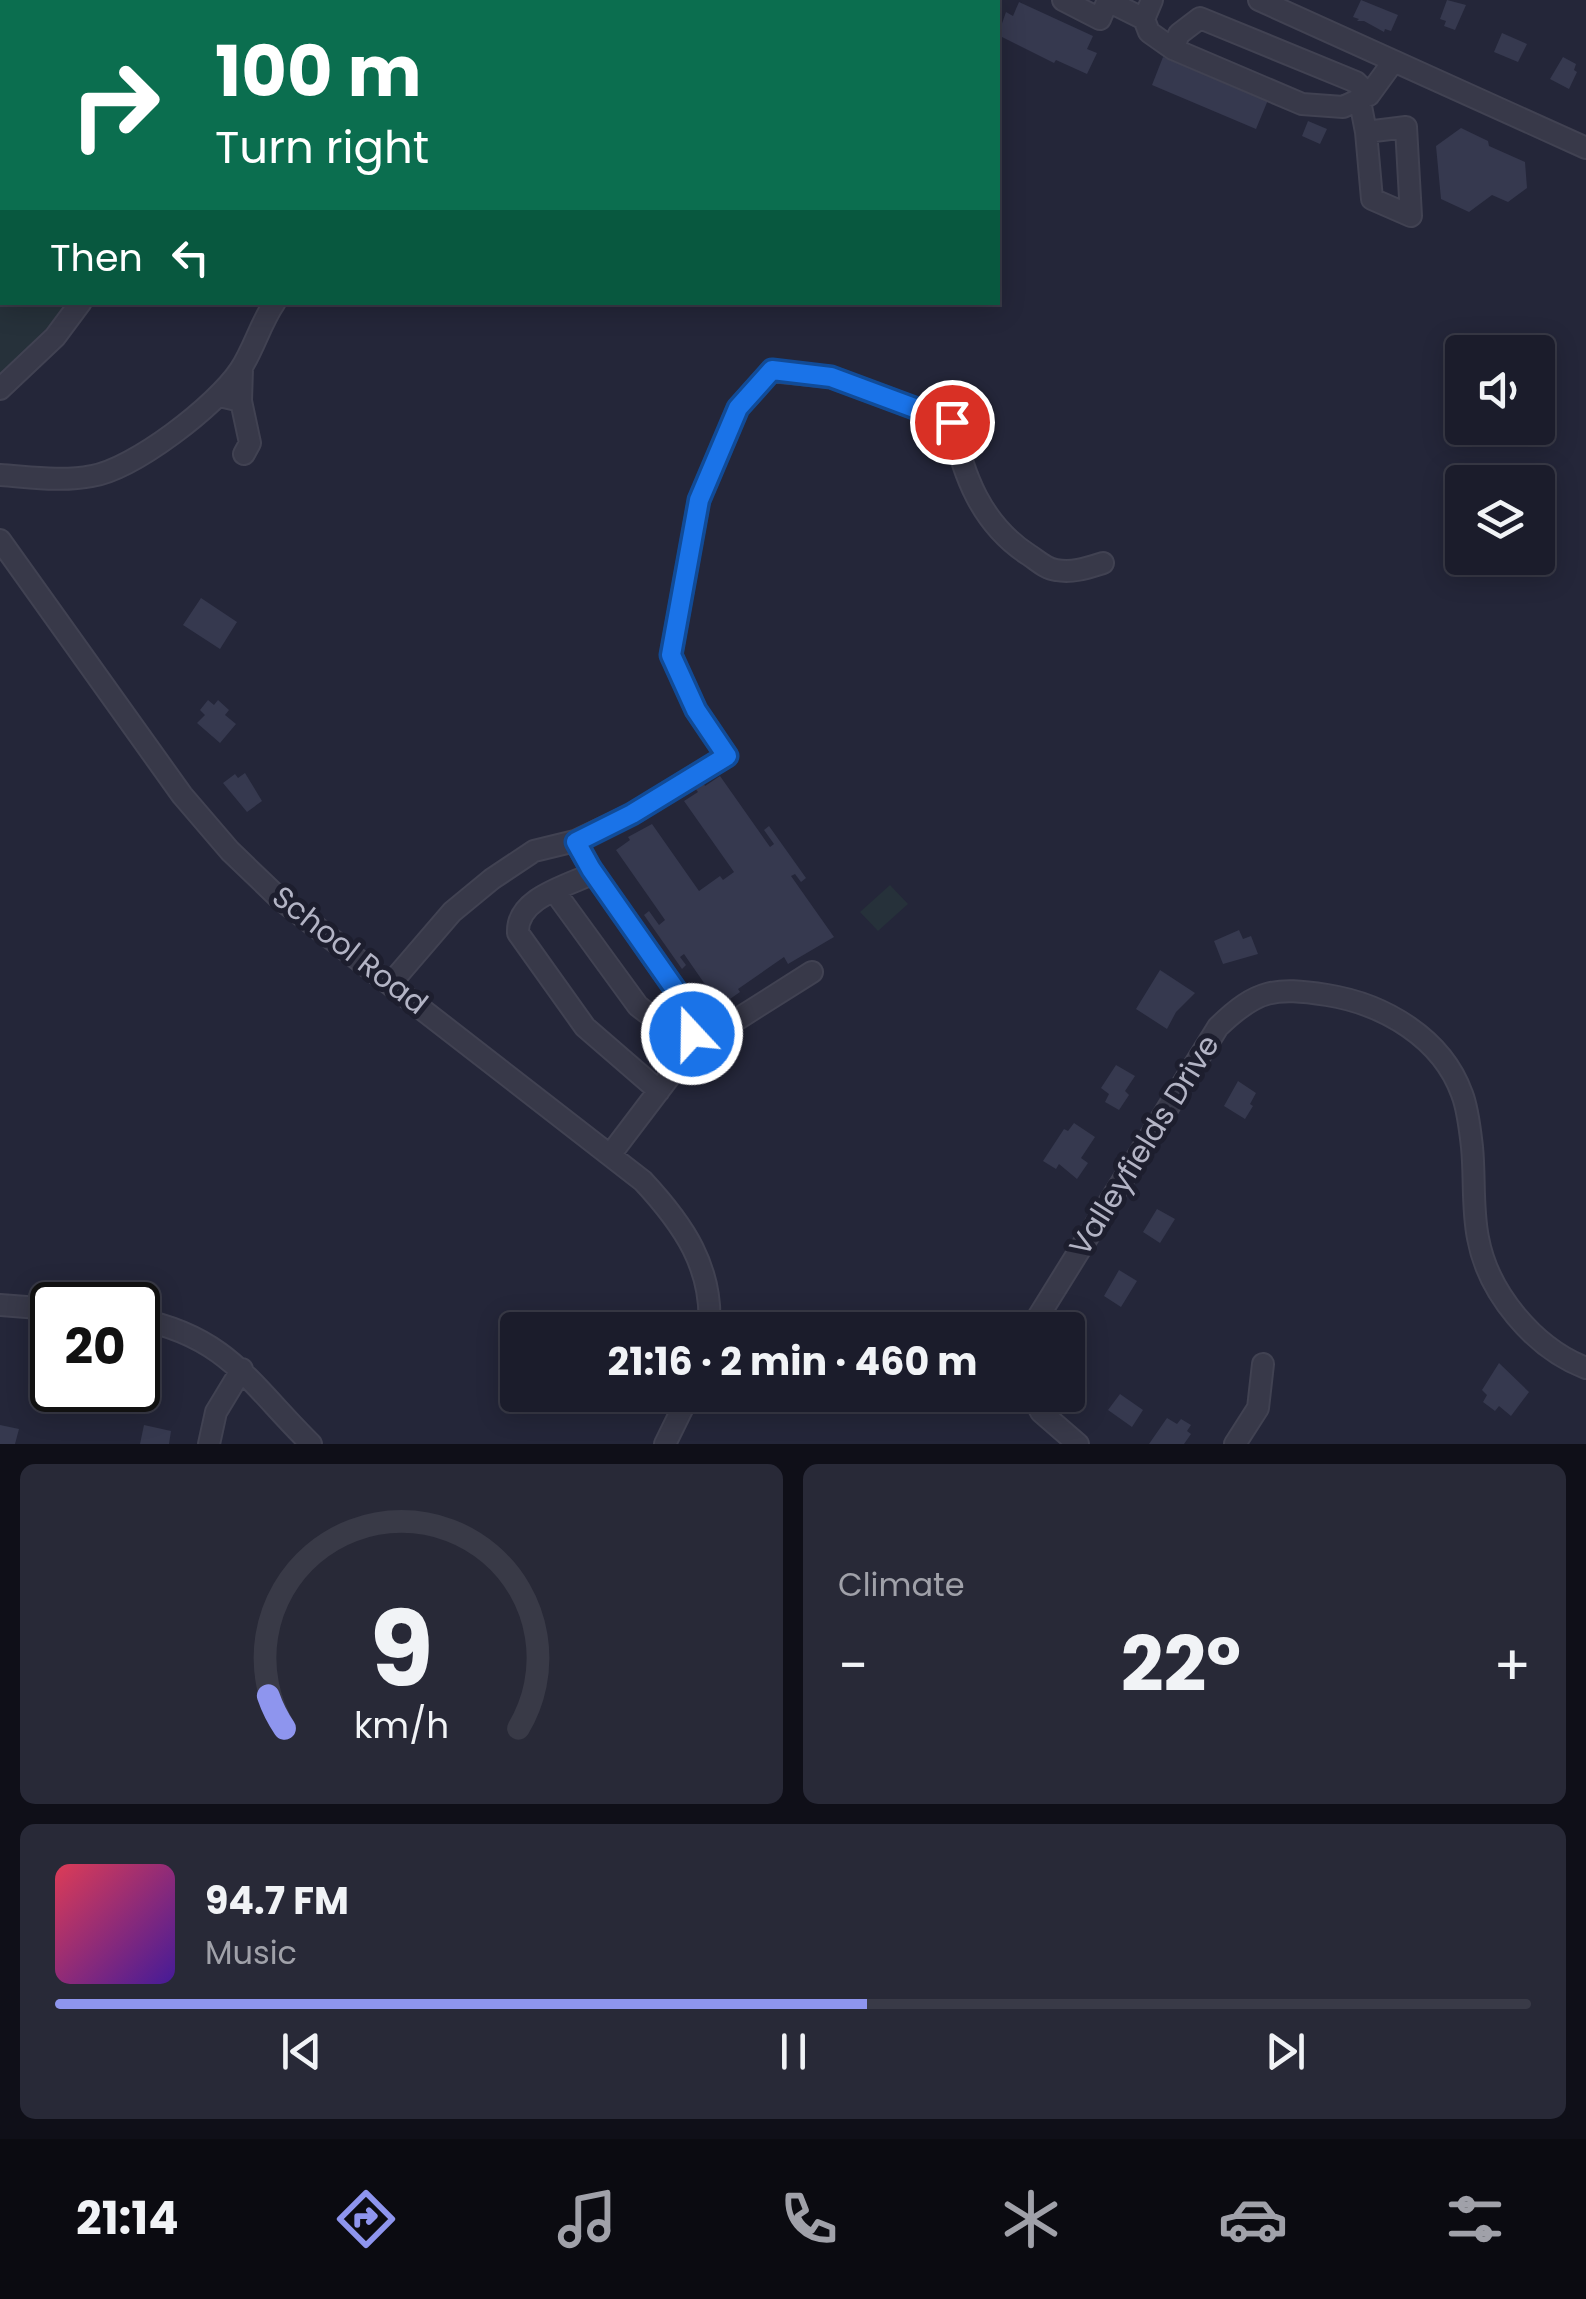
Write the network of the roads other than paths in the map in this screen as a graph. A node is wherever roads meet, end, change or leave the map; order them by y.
1 (1063, 0) edge
2 (1259, 0) edge
3 (1108, 1) edge
4 (1148, 9) edge
5 (1173, 49) junction
6 (1394, 62) junction
7 (1364, 98) junction
8 (1366, 132) dead end
9 (1586, 148) edge
10 (79, 305) edge
11 (273, 305) edge
12 (242, 368) junction
13 (0, 388) edge
14 (220, 396) junction
15 (241, 401) junction
16 (244, 454) dead end
17 (0, 474) edge
18 (0, 540) edge
19 (1103, 563) dead end
20 (576, 842) junction
21 (594, 873) junction
22 (555, 892) junction
23 (812, 972) dead end
24 (391, 983) junction
25 (690, 1040) junction
26 (659, 1090) junction
27 (610, 1154) junction
28 (0, 1305) edge
29 (30, 1307) edge
30 (709, 1312) edge
31 (1041, 1312) edge
32 (160, 1323) edge
33 (1263, 1364) dead end
34 (1586, 1368) edge
35 (242, 1369) junction
36 (681, 1412) edge
37 (1041, 1412) edge
38 (209, 1444) edge
39 (311, 1444) edge
40 (665, 1444) edge
41 (1078, 1444) edge
42 (1236, 1444) edge

1 - 3 street
2 - 6 street
3 - 4 street
4 - 5 street
5 - 7 street
5 - 7 street
6 - 7 street
6 - 9 street
7 - 8 street
10 - 13 street
11 - 12 street
12 - 14 street
12 - 15 street
14 - 15 street
14 - 17 street
15 - 16 street
18 - 24 street, School Road
19 - 20 street
20 - 21 street
20 - 24 street
21 - 22 street
21 - 25 street
22 - 25 street
22 - 26 street
23 - 25 street
24 - 27 street, School Road
25 - 26 street
26 - 27 street
27 - 30 street, School Road
28 - 29 street
31 - 34 street, Valleyfields Drive
32 - 35 street
33 - 42 street
35 - 38 street
35 - 39 street
36 - 40 street
37 - 41 street

